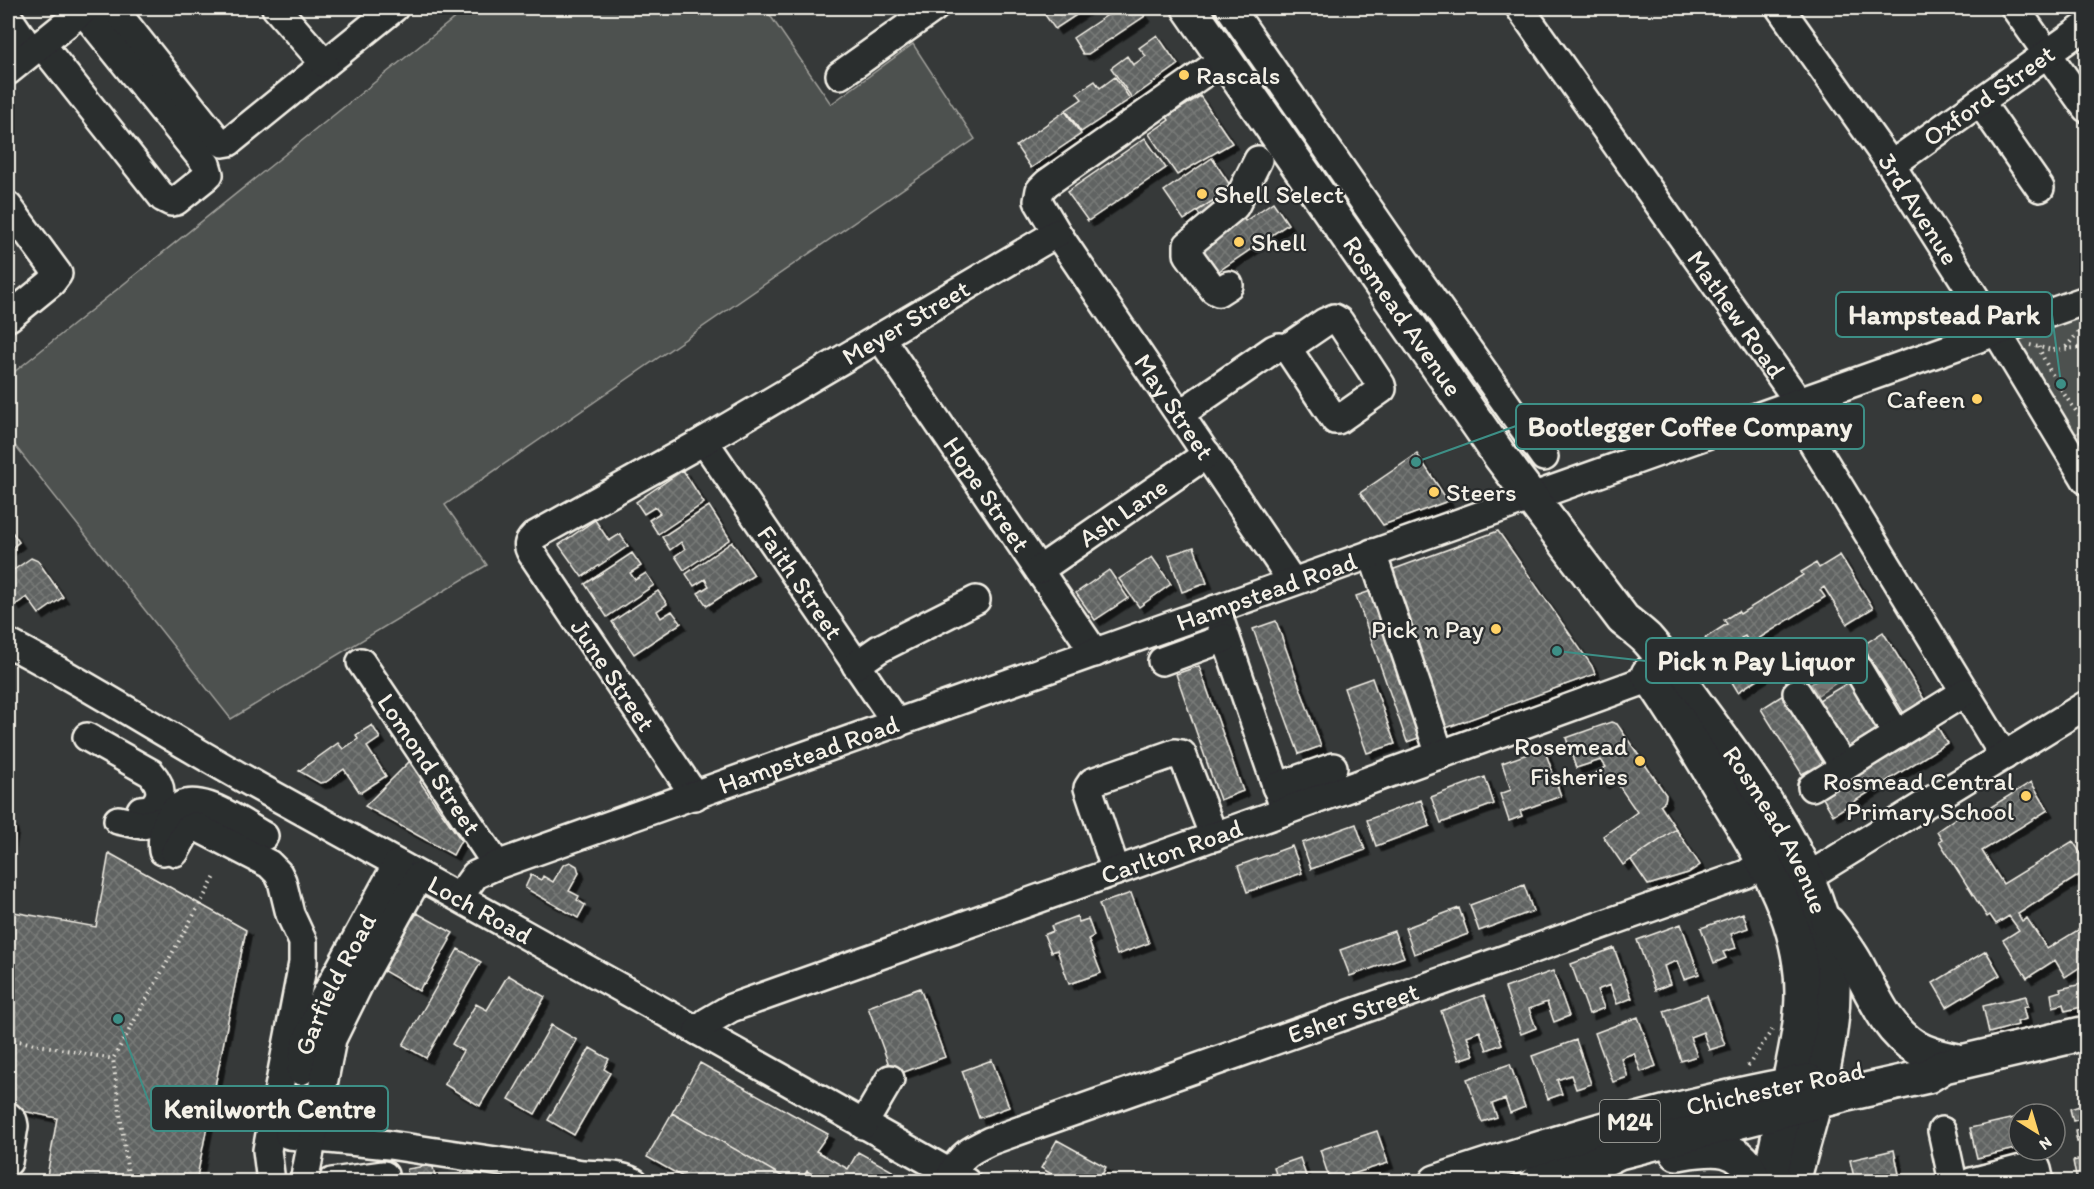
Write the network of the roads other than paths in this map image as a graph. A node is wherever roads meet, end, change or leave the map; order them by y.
1 (113, 8) edge
2 (276, 8) edge
3 (394, 8) edge
4 (934, 8) edge
5 (1189, 8) edge
6 (1230, 8) edge
7 (1520, 8) edge
8 (1780, 8) edge
9 (2015, 8) edge
10 (84, 9) edge
11 (8, 17) edge
12 (2086, 27) edge
13 (36, 47) junction
14 (2048, 53) junction
15 (1224, 59) junction
16 (324, 63) junction
17 (8, 71) edge
18 (840, 75) dead end
19 (1980, 102) junction
20 (2086, 108) edge
21 (1258, 160) dead end
22 (1891, 165) junction
23 (2040, 188) dead end
24 (8, 206) edge
25 (1057, 232) junction
26 (1387, 235) junction
27 (1360, 254) junction
28 (1229, 285) dead end
29 (2086, 300) edge
30 (9, 317) dead end
31 (1997, 333) junction
32 (880, 337) junction
33 (1287, 348) dead end
34 (1793, 404) junction
35 (1180, 414) junction
36 (704, 441) junction
37 (1207, 454) junction
38 (1544, 457) dead end
39 (2086, 480) edge
40 (1531, 497) junction
41 (1372, 553) junction
42 (532, 554) joint
43 (1039, 570) junction
44 (1292, 581) junction
45 (976, 600) dead end
46 (1216, 609) junction
47 (1623, 619) junction
48 (1225, 638) junction
49 (8, 643) edge
50 (1095, 653) junction
51 (1850, 656) dead end
52 (1162, 661) dead end
53 (361, 662) dead end
54 (856, 665) junction
55 (1651, 678) junction
56 (1965, 692) junction
57 (1797, 693) dead end
58 (2086, 705) edge
59 (897, 724) junction
60 (1897, 735) junction
61 (87, 737) dead end
62 (1440, 755) junction
63 (2004, 756) junction
64 (1738, 761) junction
65 (1333, 767) dead end
66 (1844, 768) junction
67 (1812, 787) dead end
68 (695, 796) junction
69 (1281, 799) junction
70 (167, 820) junction
71 (264, 836) dead end
72 (1214, 837) junction
73 (1764, 862) junction
74 (497, 865) junction
75 (408, 870) junction
76 (1116, 871) junction
77 (1805, 874) junction
78 (459, 897) junction
79 (1821, 915) junction
80 (698, 1030) junction
81 (2086, 1033) edge
82 (1952, 1064) junction
83 (890, 1079) dead end
84 (1896, 1082) junction
85 (1802, 1094) junction
86 (8, 1116) edge
87 (863, 1125) junction
88 (1942, 1131) dead end
89 (301, 1136) junction
90 (389, 1145) junction
91 (8, 1162) edge
92 (1588, 1167) junction
93 (1796, 1171) edge
94 (382, 1178) edge
95 (957, 1179) edge
96 (299, 1181) edge
97 (272, 1182) edge
98 (332, 1182) edge
99 (634, 1182) edge
100 (1436, 1182) edge
101 (1538, 1182) edge
102 (1754, 1182) edge
103 (1769, 1182) edge
104 (1953, 1182) edge
105 (1971, 1182) edge
106 (2040, 1182) edge

1 - 16 street
2 - 16 street
3 - 16 street
4 - 18 street
5 - 15 main road, Rosmead Avenue
6 - 26 street
7 - 34 street, Mathew Road
8 - 22 street, 3rd Avenue
9 - 14 street
10 - 13 street
10 - 13 street
11 - 13 street
12 - 14 street, Oxford Street
13 - 17 street
14 - 19 street, Oxford Street
14 - 20 street
15 - 25 street
15 - 27 main road, Rosmead Avenue
19 - 22 street, Oxford Street
19 - 23 street
21 - 28 street
22 - 31 street, 3rd Avenue
24 - 30 street
25 - 32 street, Meyer Street
25 - 35 street, May Street
26 - 27 street
26 - 38 street
27 - 40 main road, Rosmead Avenue
29 - 31 street, Hampstead Road
31 - 34 street, Hampstead Road
31 - 39 street, 3rd Avenue
32 - 36 street, Meyer Street
32 - 43 street, Hope Street
33 - 35 street
34 - 40 street, Hampstead Road
34 - 56 street, Mathew Road
35 - 37 street, May Street
36 - 42 street, Meyer Street
36 - 54 street, Faith Street
37 - 43 street, Ash Lane
37 - 44 street, May Street
40 - 41 street, Hampstead Road
40 - 47 main road, Rosmead Avenue
41 - 44 street, Hampstead Road
41 - 62 street
42 - 68 street, June Street
43 - 50 street, Hope Street
44 - 46 street, Hampstead Road
45 - 54 street
46 - 48 street
46 - 50 street, Hampstead Road
47 - 55 main road, Rosmead Avenue
47 - 64 main road, Rosmead Avenue
48 - 52 street
48 - 69 street
49 - 75 street, Loch Road
50 - 59 street, Hampstead Road
51 - 60 street
53 - 74 street, Lomond Street
54 - 59 street, Faith Street
55 - 62 street, Carlton Road
55 - 73 main road, Rosmead Avenue
56 - 60 street
56 - 63 street, Mathew Road
57 - 66 street
58 - 63 street
59 - 68 street, Hampstead Road
60 - 66 street
61 - 70 street
62 - 69 street, Carlton Road
63 - 77 street
64 - 73 main road
64 - 77 main road, Rosmead Avenue
65 - 69 street
66 - 67 street
68 - 74 street, Hampstead Road
69 - 72 street, Carlton Road
70 - 71 street
70 - 97 street
72 - 76 street, Carlton Road
72 - 76 street
73 - 85 main road, Rosmead Avenue
73 - 95 street, Esher Street
74 - 78 street, Hampstead Road
75 - 78 street, Loch Road
75 - 89 street, Garfield Road
76 - 80 street, Carlton Road
77 - 79 main road, Rosmead Avenue
78 - 80 street, Loch Road
79 - 82 main road
79 - 85 main road, Rosmead Avenue
80 - 87 street, Loch Road
81 - 82 main road, Chichester Road / M24
82 - 84 main road, Chichester Road / M24
82 - 85 main road, Chichester Road / M24
83 - 87 street
84 - 85 main road, Chichester Road / M24
84 - 93 main road
85 - 92 main road, Chichester Road / M24
85 - 93 main road
85 - 100 main road, Chichester Road / M24
85 - 103 main road
86 - 91 street
87 - 95 street, Loch Road
88 - 104 street
89 - 90 street
89 - 96 street, Garfield Road
90 - 94 street
90 - 99 street
92 - 101 main road, Chichester Road / M24
92 - 102 main road
94 - 98 street
105 - 106 street

